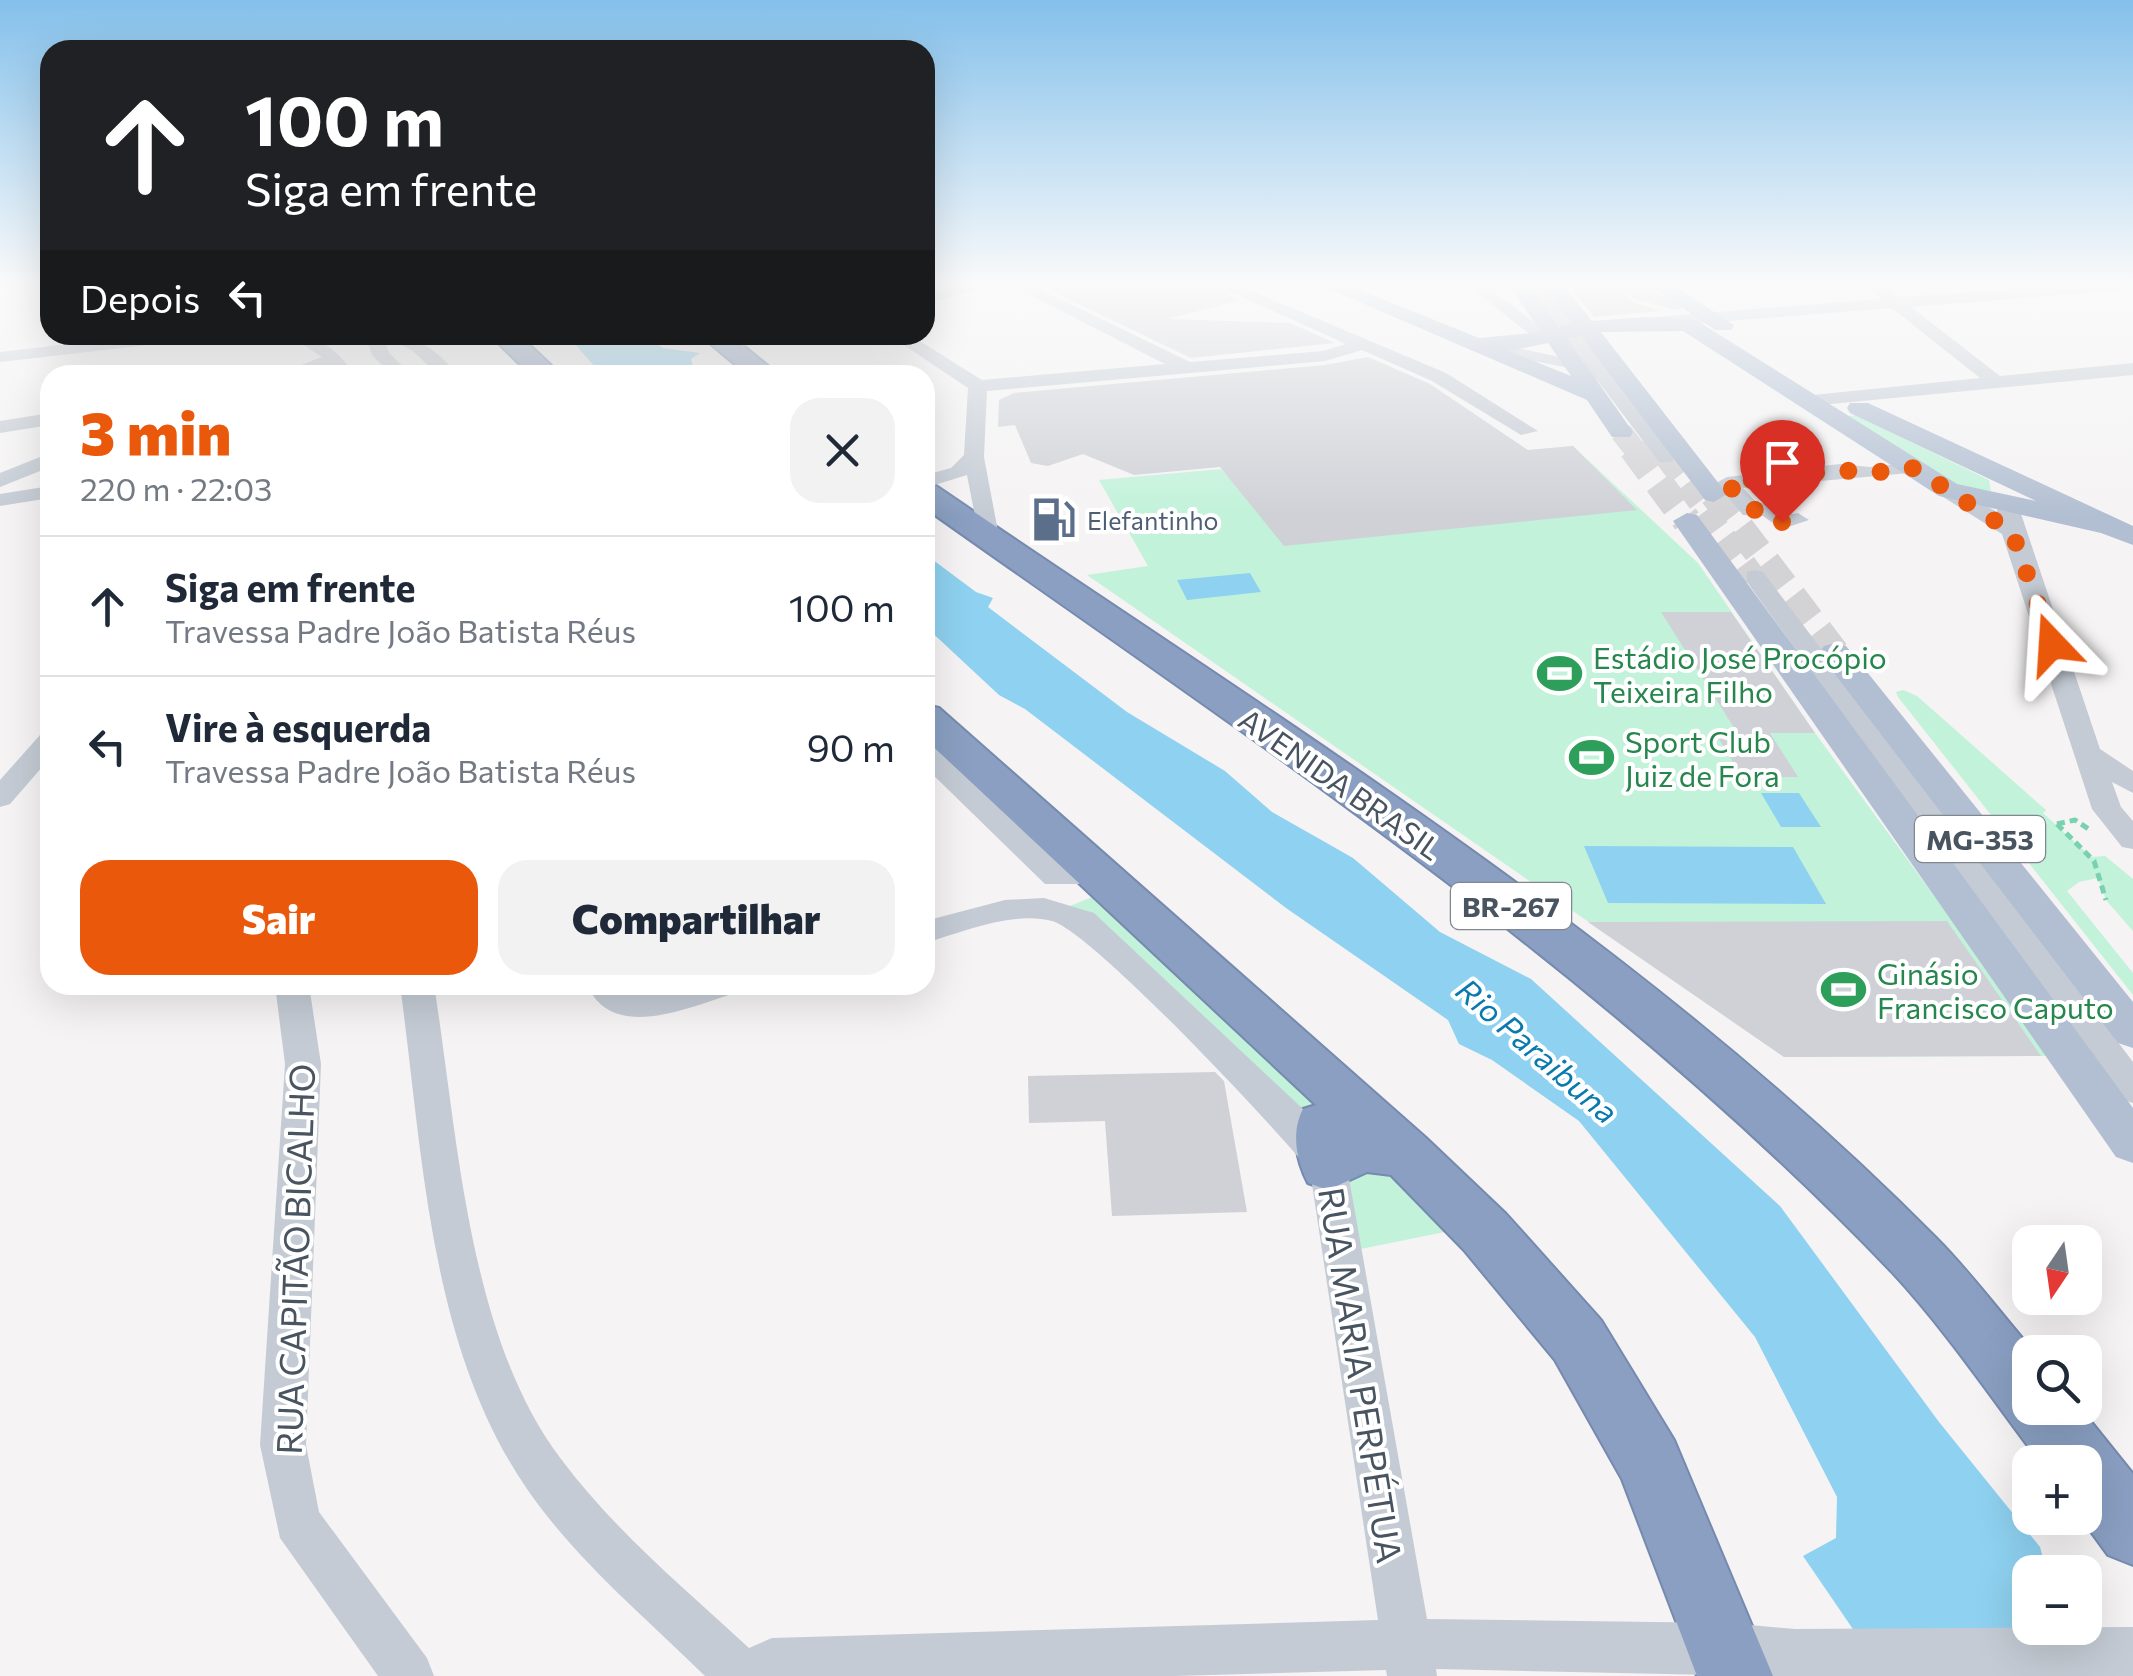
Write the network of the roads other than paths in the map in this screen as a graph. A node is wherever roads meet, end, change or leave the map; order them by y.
1 (938, 360) edge
2 (1172, 360) edge
3 (1277, 360) edge
4 (1402, 360) edge
5 (1524, 360) edge
6 (1555, 360) edge
7 (1573, 360) edge
8 (1582, 360) edge
9 (1585, 360) edge
10 (1755, 360) edge
11 (1770, 360) edge
12 (1968, 360) edge
13 (1574, 364) junction
14 (1188, 368) junction
15 (2133, 369) edge
16 (1996, 382) junction
17 (978, 386) junction
18 (1599, 386) junction
19 (1824, 399) junction
20 (40, 420) edge
21 (0, 426) edge
22 (1528, 431) dead end
23 (1621, 432) tunnel mouth
24 (974, 457) junction
25 (1666, 458) tunnel mouth
26 (40, 463) edge
27 (1914, 468) junction
28 (1987, 470) junction
29 (935, 479) edge
30 (0, 481) edge
31 (40, 496) edge
32 (935, 500) edge
33 (0, 502) edge
34 (2010, 521) junction
35 (1792, 525) dead end
36 (2121, 531) edge
37 (988, 537) junction
38 (1756, 576) tunnel mouth
39 (1835, 654) tunnel mouth
40 (935, 726) edge
41 (40, 752) edge
42 (2092, 756) junction
43 (935, 761) edge
44 (2133, 784) edge
45 (0, 798) edge
46 (2120, 807) edge
47 (2133, 840) edge
48 (1100, 877) junction
49 (935, 930) edge
50 (293, 995) edge
51 (420, 995) edge
52 (617, 995) edge
53 (684, 995) edge
54 (2133, 1032) edge
55 (2133, 1089) edge
56 (1319, 1125) junction
57 (2133, 1144) edge
58 (2012, 1375) edge
59 (2051, 1425) edge
60 (2067, 1445) edge
61 (2102, 1490) edge
62 (2133, 1530) edge
63 (2133, 1652) edge
64 (1753, 1659) edge
65 (1409, 1660) edge
66 (409, 1676) edge
67 (745, 1676) edge

1 - 17 street
2 - 14 street
3 - 14 street
4 - 22 street
5 - 18 main road
6 - 13 street
7 - 13 main road
8 - 18 street
9 - 57 main road
10 - 19 main road
11 - 19 main road
12 - 16 street
13 - 18 main road
14 - 17 street
15 - 16 street
16 - 19 street
17 - 24 street
18 - 23 main road
18 - 25 street
19 - 27 main road
19 - 28 main road
20 - 21 street
24 - 29 street
24 - 37 street
26 - 30 street
27 - 34 main road
27 - 35 street
28 - 34 main road
28 - 36 main road
31 - 33 street
32 - 37 highway, AVENIDA BRASIL / BR-267
34 - 36 main road
34 - 42 street
37 - 58 highway, AVENIDA BRASIL / BR-267
38 - 55 street
39 - 54 main road, MG-353
40 - 48 highway
41 - 45 street
42 - 44 street
42 - 46 street
43 - 48 street
46 - 47 street
48 - 56 highway
49 - 56 street
50 - 66 street, RUA CAPITÃO BICALHO
51 - 67 street
52 - 53 street
56 - 64 highway
56 - 65 street, RUA MARIA PERPÉTUA
59 - 60 highway
61 - 62 highway
63 - 64 street
64 - 65 street
65 - 67 street

